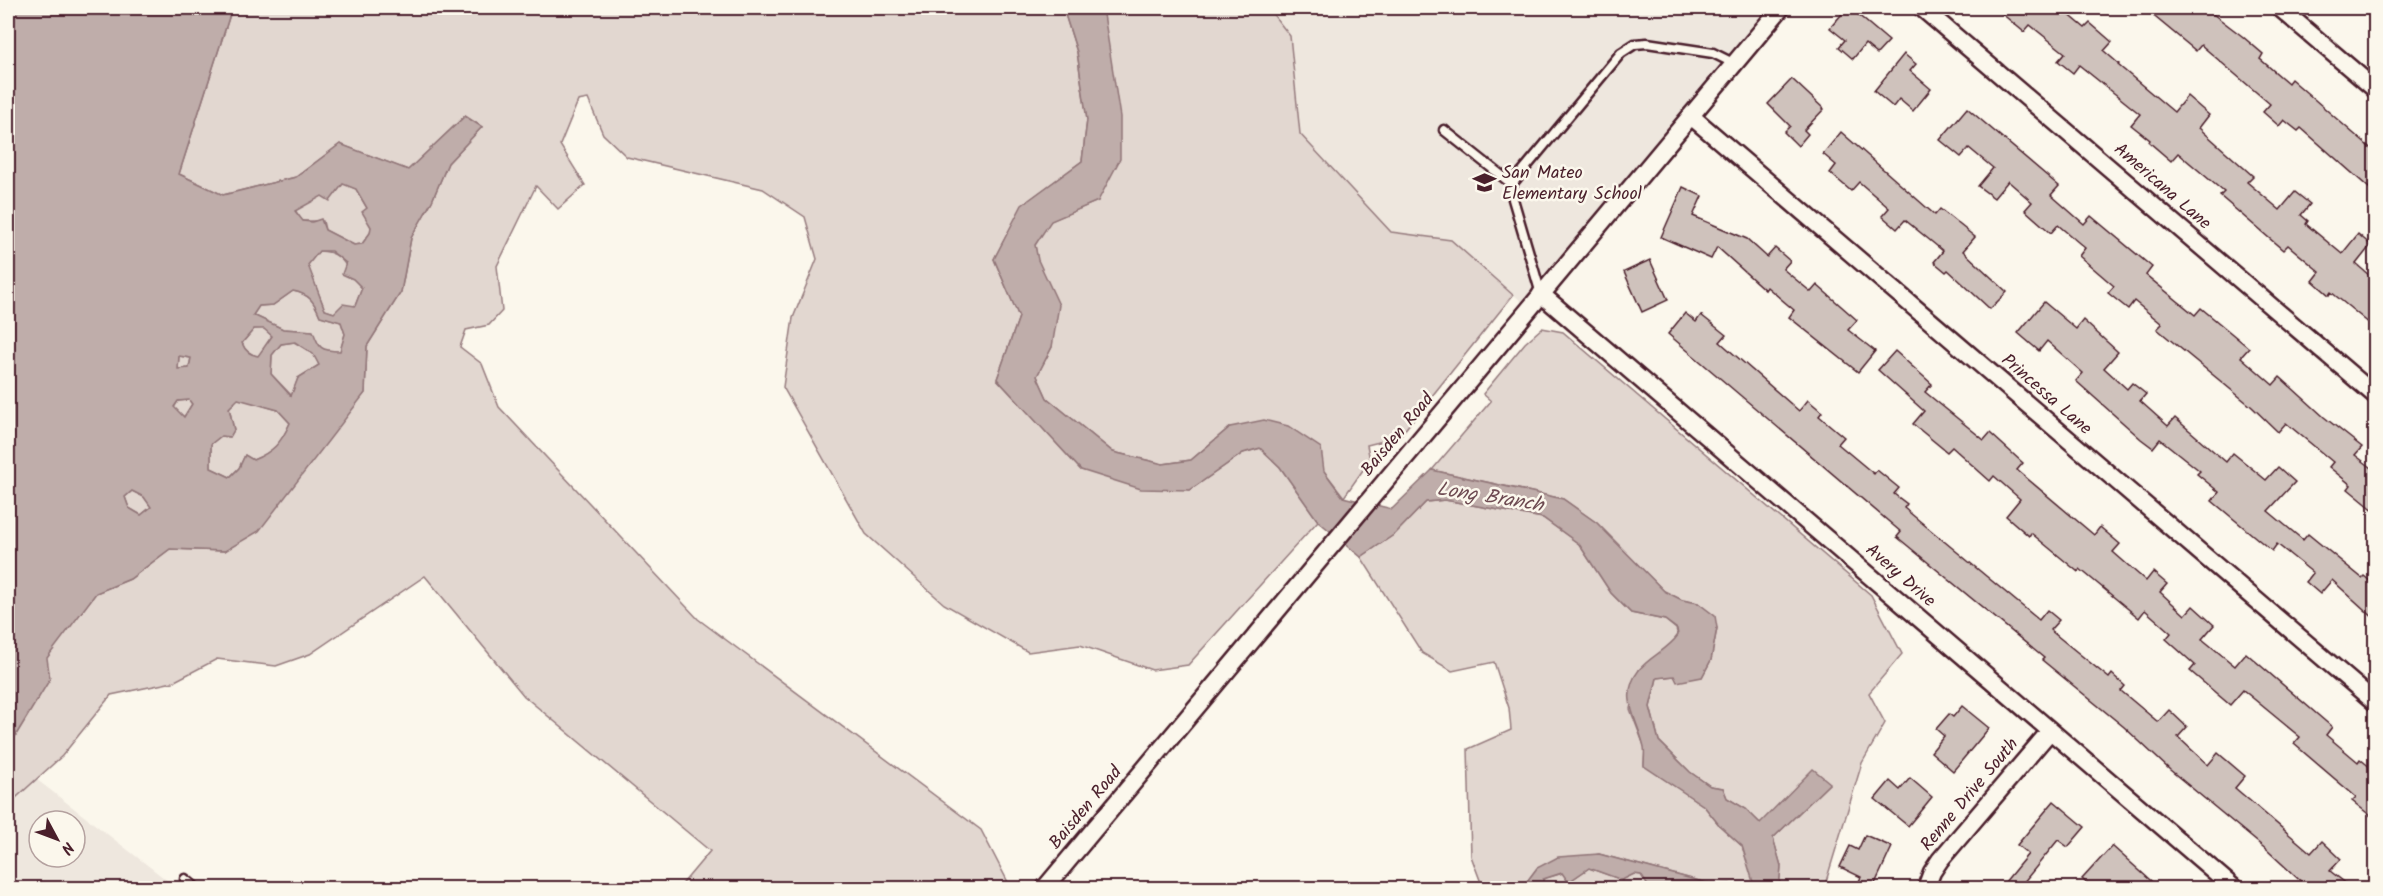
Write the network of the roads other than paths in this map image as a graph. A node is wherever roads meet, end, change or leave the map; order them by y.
1 (1922, 8) edge
2 (2280, 8) edge
3 (1775, 10) edge
4 (1735, 63) junction
5 (2376, 90) edge
6 (1691, 116) junction
7 (1444, 130) dead end
8 (1512, 184) junction
9 (1541, 294) junction
10 (2376, 396) edge
11 (2376, 703) edge
12 (2050, 731) junction
13 (185, 879) dead end
14 (196, 888) edge
15 (1045, 888) edge
16 (1926, 888) edge
17 (2234, 888) edge

1 - 10 street, Americana Lane
2 - 5 street
3 - 4 street, Baisden Road
4 - 6 street, Baisden Road
4 - 8 lane
6 - 9 street, Baisden Road
6 - 11 street, Princessa Lane
7 - 8 lane
8 - 9 lane
9 - 12 street, Avery Drive
9 - 15 street, Baisden Road
12 - 16 street, Renne Drive South
12 - 17 street, Avery Drive
13 - 14 lane

